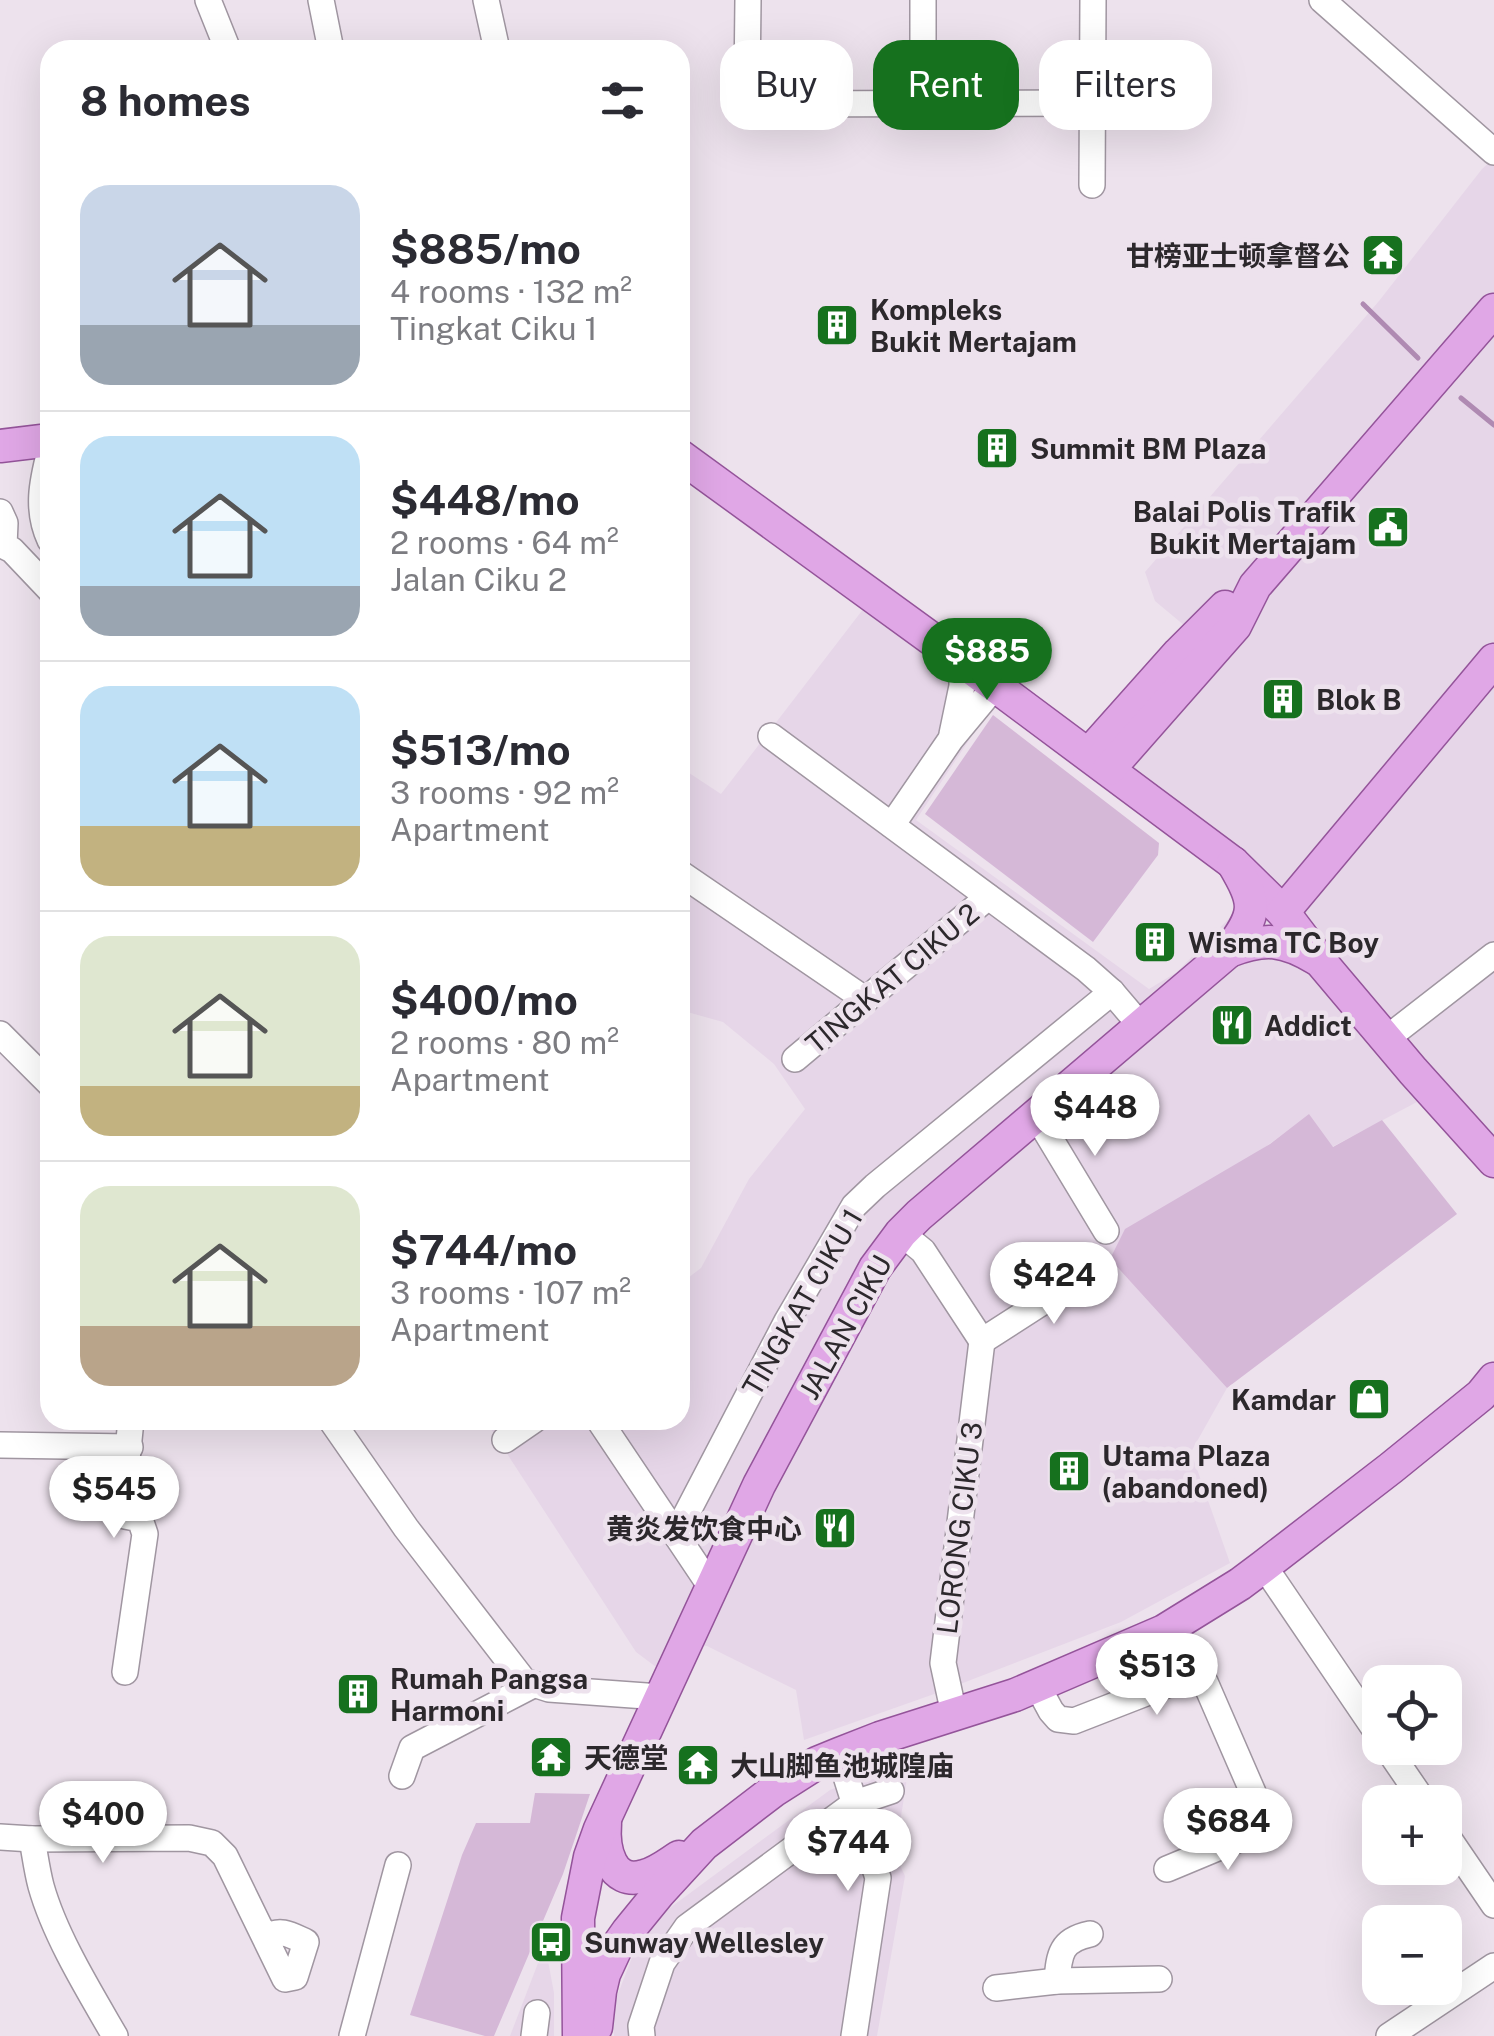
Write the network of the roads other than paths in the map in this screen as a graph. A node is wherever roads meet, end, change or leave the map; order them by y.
1 (208, 0) edge
2 (321, 0) edge
3 (486, 0) edge
4 (748, 0) edge
5 (923, 0) edge
6 (1093, 0) edge
7 (1322, 0) edge
8 (224, 40) edge
9 (330, 40) edge
10 (494, 40) edge
11 (923, 40) edge
12 (1093, 40) edge
13 (873, 103) edge
14 (1093, 130) edge
15 (1494, 152) edge
16 (1092, 185) dead end
17 (1494, 310) edge
18 (40, 441) edge
19 (0, 446) edge
20 (690, 463) edge
21 (0, 512) edge
22 (40, 579) edge
23 (1494, 660) edge
24 (962, 661) junction
25 (995, 686) junction
26 (771, 736) dead end
27 (951, 739) junction
28 (1099, 762) junction
29 (892, 825) junction
30 (1233, 863) junction
31 (690, 881) edge
32 (988, 896) junction
33 (1284, 912) junction
34 (1229, 951) junction
35 (1494, 956) edge
36 (1321, 962) junction
37 (1112, 992) junction
38 (866, 1000) junction
39 (1140, 1026) junction
40 (0, 1034) edge
41 (1386, 1039) junction
42 (795, 1059) dead end
43 (40, 1074) edge
44 (1036, 1116) junction
45 (1494, 1161) edge
46 (1106, 1231) dead end
47 (901, 1233) junction
48 (1098, 1267) dead end
49 (982, 1341) junction
50 (1490, 1388) edge
51 (131, 1430) edge
52 (338, 1430) edge
53 (520, 1430) edge
54 (606, 1430) edge
55 (505, 1440) dead end
56 (0, 1445) edge
57 (130, 1447) junction
58 (676, 1534) junction
59 (1264, 1566) junction
60 (711, 1587) junction
61 (126, 1672) dead end
62 (533, 1686) junction
63 (1038, 1686) junction
64 (660, 1697) junction
65 (1362, 1710) edge
66 (954, 1714) junction
67 (839, 1754) junction
68 (402, 1776) dead end
69 (891, 1792) dead end
70 (855, 1803) junction
71 (606, 1814) junction
72 (0, 1837) edge
73 (32, 1840) junction
74 (704, 1844) junction
75 (1462, 1858) edge
76 (398, 1865) dead end
77 (1167, 1868) dead end
78 (1494, 1905) edge
79 (1090, 1934) dead end
80 (266, 1937) dead end
81 (616, 1948) junction
82 (580, 1956) junction
83 (1494, 1966) edge
84 (1159, 1978) dead end
85 (1057, 1981) junction
86 (996, 1988) dead end
87 (115, 2036) edge
88 (352, 2036) edge
89 (579, 2036) edge
90 (596, 2036) edge
91 (642, 2036) edge
92 (854, 2036) edge
93 (1389, 2036) edge

1 - 8 street
2 - 9 street
3 - 10 street
4 - 13 street
5 - 11 street
6 - 12 street
7 - 15 street
14 - 16 street
17 - 28 main road
18 - 19 main road
20 - 24 main road
21 - 22 street
23 - 33 main road
24 - 25 main road
24 - 27 street
25 - 27 street
25 - 28 main road
26 - 29 street
27 - 29 street
28 - 30 main road
29 - 32 street
30 - 33 main road
30 - 34 main road
31 - 38 street
32 - 37 street
32 - 38 street, TINGKAT CIKU 2
33 - 36 main road
34 - 36 main road
34 - 39 main road, JALAN CIKU
35 - 41 street
36 - 41 main road
37 - 39 street
37 - 58 street, TINGKAT CIKU 1
38 - 42 street, TINGKAT CIKU 2
39 - 44 main road, JALAN CIKU
40 - 43 street
41 - 45 main road
44 - 46 street
44 - 47 main road, JALAN CIKU
47 - 49 street
47 - 60 main road, JALAN CIKU
48 - 49 street
49 - 66 street, LORONG CIKU 3
50 - 59 main road
51 - 57 street
52 - 62 street
53 - 55 street
54 - 58 street
56 - 57 street
57 - 61 street
58 - 60 street
59 - 63 main road
59 - 65 street
60 - 64 main road, JALAN CIKU
62 - 64 street
62 - 68 street
63 - 66 main road
63 - 77 street
64 - 71 main road, JALAN CIKU
66 - 67 main road
67 - 70 street
67 - 74 main road
69 - 70 street
70 - 91 street
70 - 92 street
71 - 74 main road
71 - 82 main road, JALAN CIKU
72 - 73 street
73 - 80 street
73 - 87 street
74 - 81 main road
75 - 78 street
76 - 88 street
79 - 85 street
81 - 82 main road
81 - 90 main road
82 - 89 main road, JALAN CIKU
83 - 93 street
84 - 85 street
85 - 86 street

